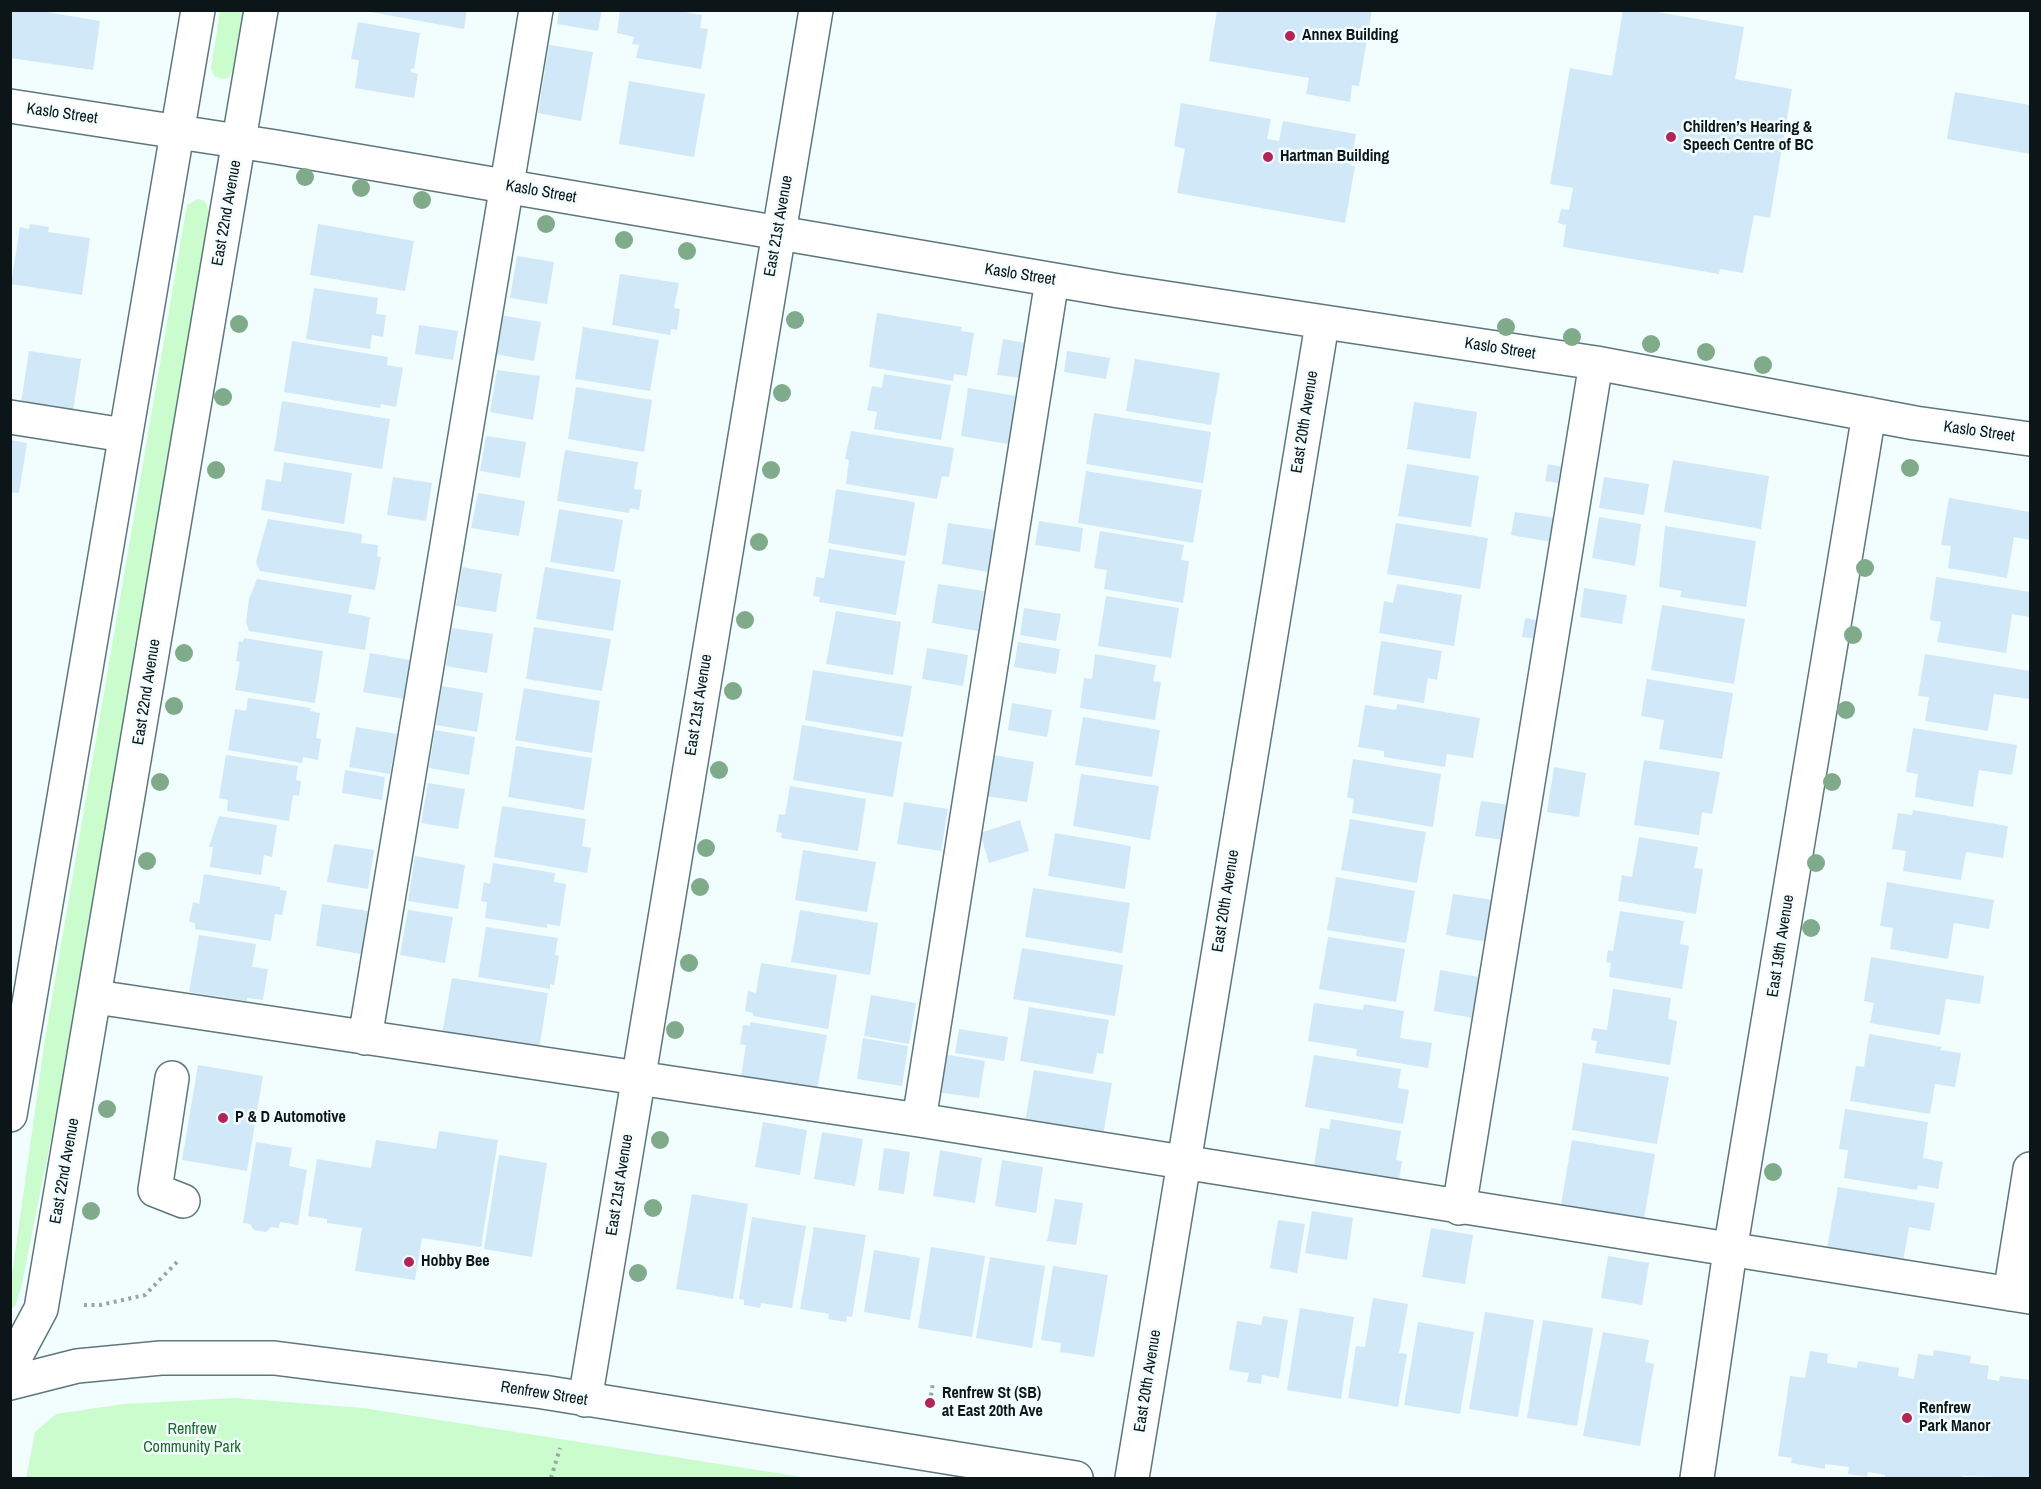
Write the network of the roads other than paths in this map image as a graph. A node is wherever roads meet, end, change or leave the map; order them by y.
1 (198, 10) edge
2 (261, 10) edge
3 (536, 10) edge
4 (816, 10) edge
5 (10, 106) edge
6 (177, 131) junction
7 (239, 141) junction
8 (506, 186) junction
9 (778, 234) junction
10 (1052, 280) junction
11 (1322, 324) junction
12 (1596, 363) junction
13 (1869, 414) junction
14 (10, 417) edge
15 (124, 435) junction
16 (2031, 439) edge
17 (96, 997) junction
18 (365, 1038) junction
19 (172, 1078) dead end
20 (636, 1079) junction
21 (10, 1114) edge
22 (919, 1120) junction
23 (1184, 1162) junction
24 (2031, 1169) edge
25 (183, 1201) dead end
26 (1459, 1208) junction
27 (1730, 1251) junction
28 (2020, 1295) edge
29 (10, 1367) edge
30 (10, 1383) edge
31 (585, 1400) junction
32 (1076, 1479) edge
33 (1132, 1479) edge
34 (1697, 1479) edge

1 - 6 street
2 - 7 street, East 22nd Avenue
3 - 8 street
4 - 9 street, East 21st Avenue
5 - 6 street, Kaslo Street
6 - 7 street, Kaslo Street
6 - 15 street
7 - 8 street, Kaslo Street
7 - 17 street, East 22nd Avenue
8 - 9 street, Kaslo Street
8 - 18 street
9 - 10 street, Kaslo Street
9 - 20 street, East 21st Avenue
10 - 11 street, Kaslo Street
10 - 22 street
11 - 12 street, Kaslo Street
11 - 23 street, East 20th Avenue
12 - 13 street, Kaslo Street
12 - 26 street
13 - 16 street, Kaslo Street
13 - 27 street, East 19th Avenue
14 - 15 street
15 - 21 street
17 - 18 street
17 - 29 street, East 22nd Avenue
18 - 20 street
19 - 25 street
20 - 22 street
20 - 31 street, East 21st Avenue
22 - 23 street
23 - 26 street
23 - 33 street, East 20th Avenue
24 - 28 street
26 - 27 street
27 - 28 street
27 - 34 street, East 19th Avenue
30 - 31 street, Renfrew Street
31 - 32 street, Renfrew Street

